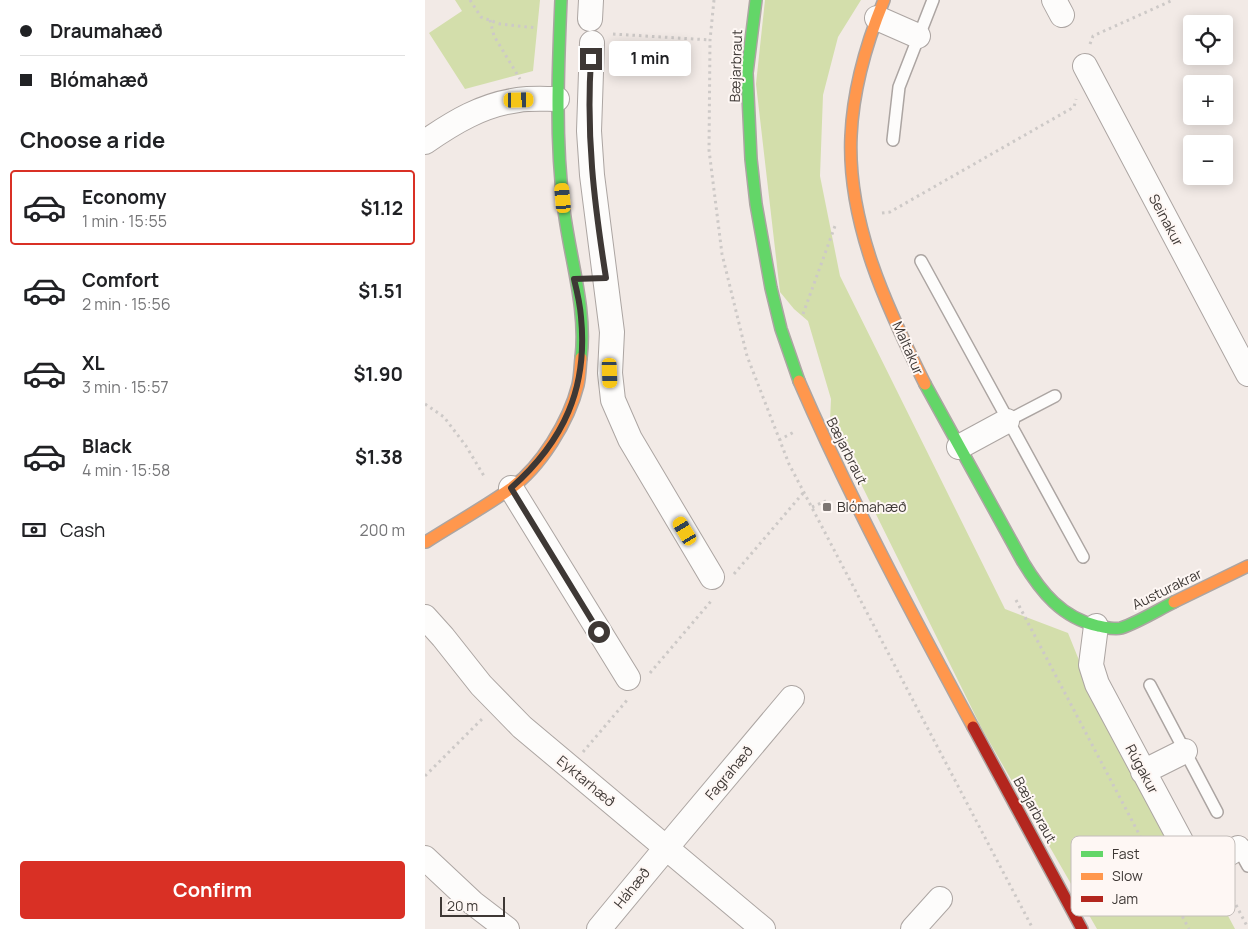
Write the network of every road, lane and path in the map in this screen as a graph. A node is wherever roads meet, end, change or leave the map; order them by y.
1 (470, 0) edge
2 (561, 0) edge
3 (756, 0) edge
4 (933, 0) edge
5 (1173, 0) edge
6 (881, 9) edge
7 (489, 20) junction
8 (545, 29) dead end
9 (917, 36) junction
10 (602, 38) joint
11 (709, 40) dead end
12 (1085, 66) junction
13 (522, 82) dead end
14 (557, 99) junction
15 (893, 140) dead end
16 (425, 142) edge
17 (873, 215) dead end
18 (836, 223) dead end
19 (921, 261) dead end
20 (606, 278) junction
21 (574, 279) junction
22 (802, 316) dead end
23 (1248, 374) edge
24 (1055, 396) dead end
25 (425, 404) edge
26 (1007, 421) junction
27 (803, 427) dead end
28 (779, 440) dead end
29 (959, 447) junction
30 (485, 477) dead end
31 (511, 488) junction
32 (804, 492) dead end
33 (826, 501) dead end
34 (812, 507) dead end
35 (471, 513) junction
36 (439, 520) dead end
37 (425, 544) edge
38 (1083, 557) dead end
39 (1248, 566) edge
40 (720, 583) junction
41 (425, 617) edge
42 (1096, 626) junction
43 (635, 684) junction
44 (1150, 685) dead end
45 (792, 698) dead end
46 (499, 702) junction
47 (1185, 751) junction
48 (569, 766) junction
49 (1143, 772) junction
50 (425, 776) edge
51 (1217, 812) dead end
52 (1178, 836) edge
53 (666, 848) junction
54 (425, 858) edge
55 (939, 899) dead end
56 (1235, 903) edge
57 (1071, 909) edge
58 (1075, 916) edge
59 (1248, 928) edge
60 (507, 929) edge
61 (599, 929) edge
62 (763, 929) edge
63 (913, 929) edge
64 (1082, 929) edge

1 - 7 path
2 - 14 street
3 - 57 street, Bæjarbraut
4 - 9 lane
5 - 12 path
6 - 9 street, Maltakur
6 - 29 street, Maltakur
7 - 8 path
7 - 13 path
9 - 15 lane
10 - 11 path
10 - 20 street
12 - 17 path
12 - 23 street, Seinakur
14 - 16 street
14 - 21 street
18 - 22 path
19 - 26 lane
20 - 21 street
20 - 40 street
21 - 31 street
24 - 26 lane
25 - 30 path
26 - 29 street
26 - 38 lane
27 - 28 path
29 - 42 street, Maltakur
31 - 35 street
31 - 43 street
32 - 40 path
33 - 34 path
35 - 36 street
35 - 37 street
39 - 42 street, Austurakrar
40 - 43 path
41 - 46 street, Eyktarhæð
42 - 49 street, Rúgakur
43 - 48 path
44 - 47 lane
45 - 53 street, Fagrahæð
46 - 48 street, Eyktarhæð
46 - 50 path
47 - 49 street
47 - 51 lane
48 - 53 street, Eyktarhæð
49 - 52 street, Rúgakur
53 - 61 street, Háhæð
53 - 62 street, Eyktarhæð
54 - 60 street
55 - 63 street
56 - 59 path
58 - 64 street, Bæjarbraut

